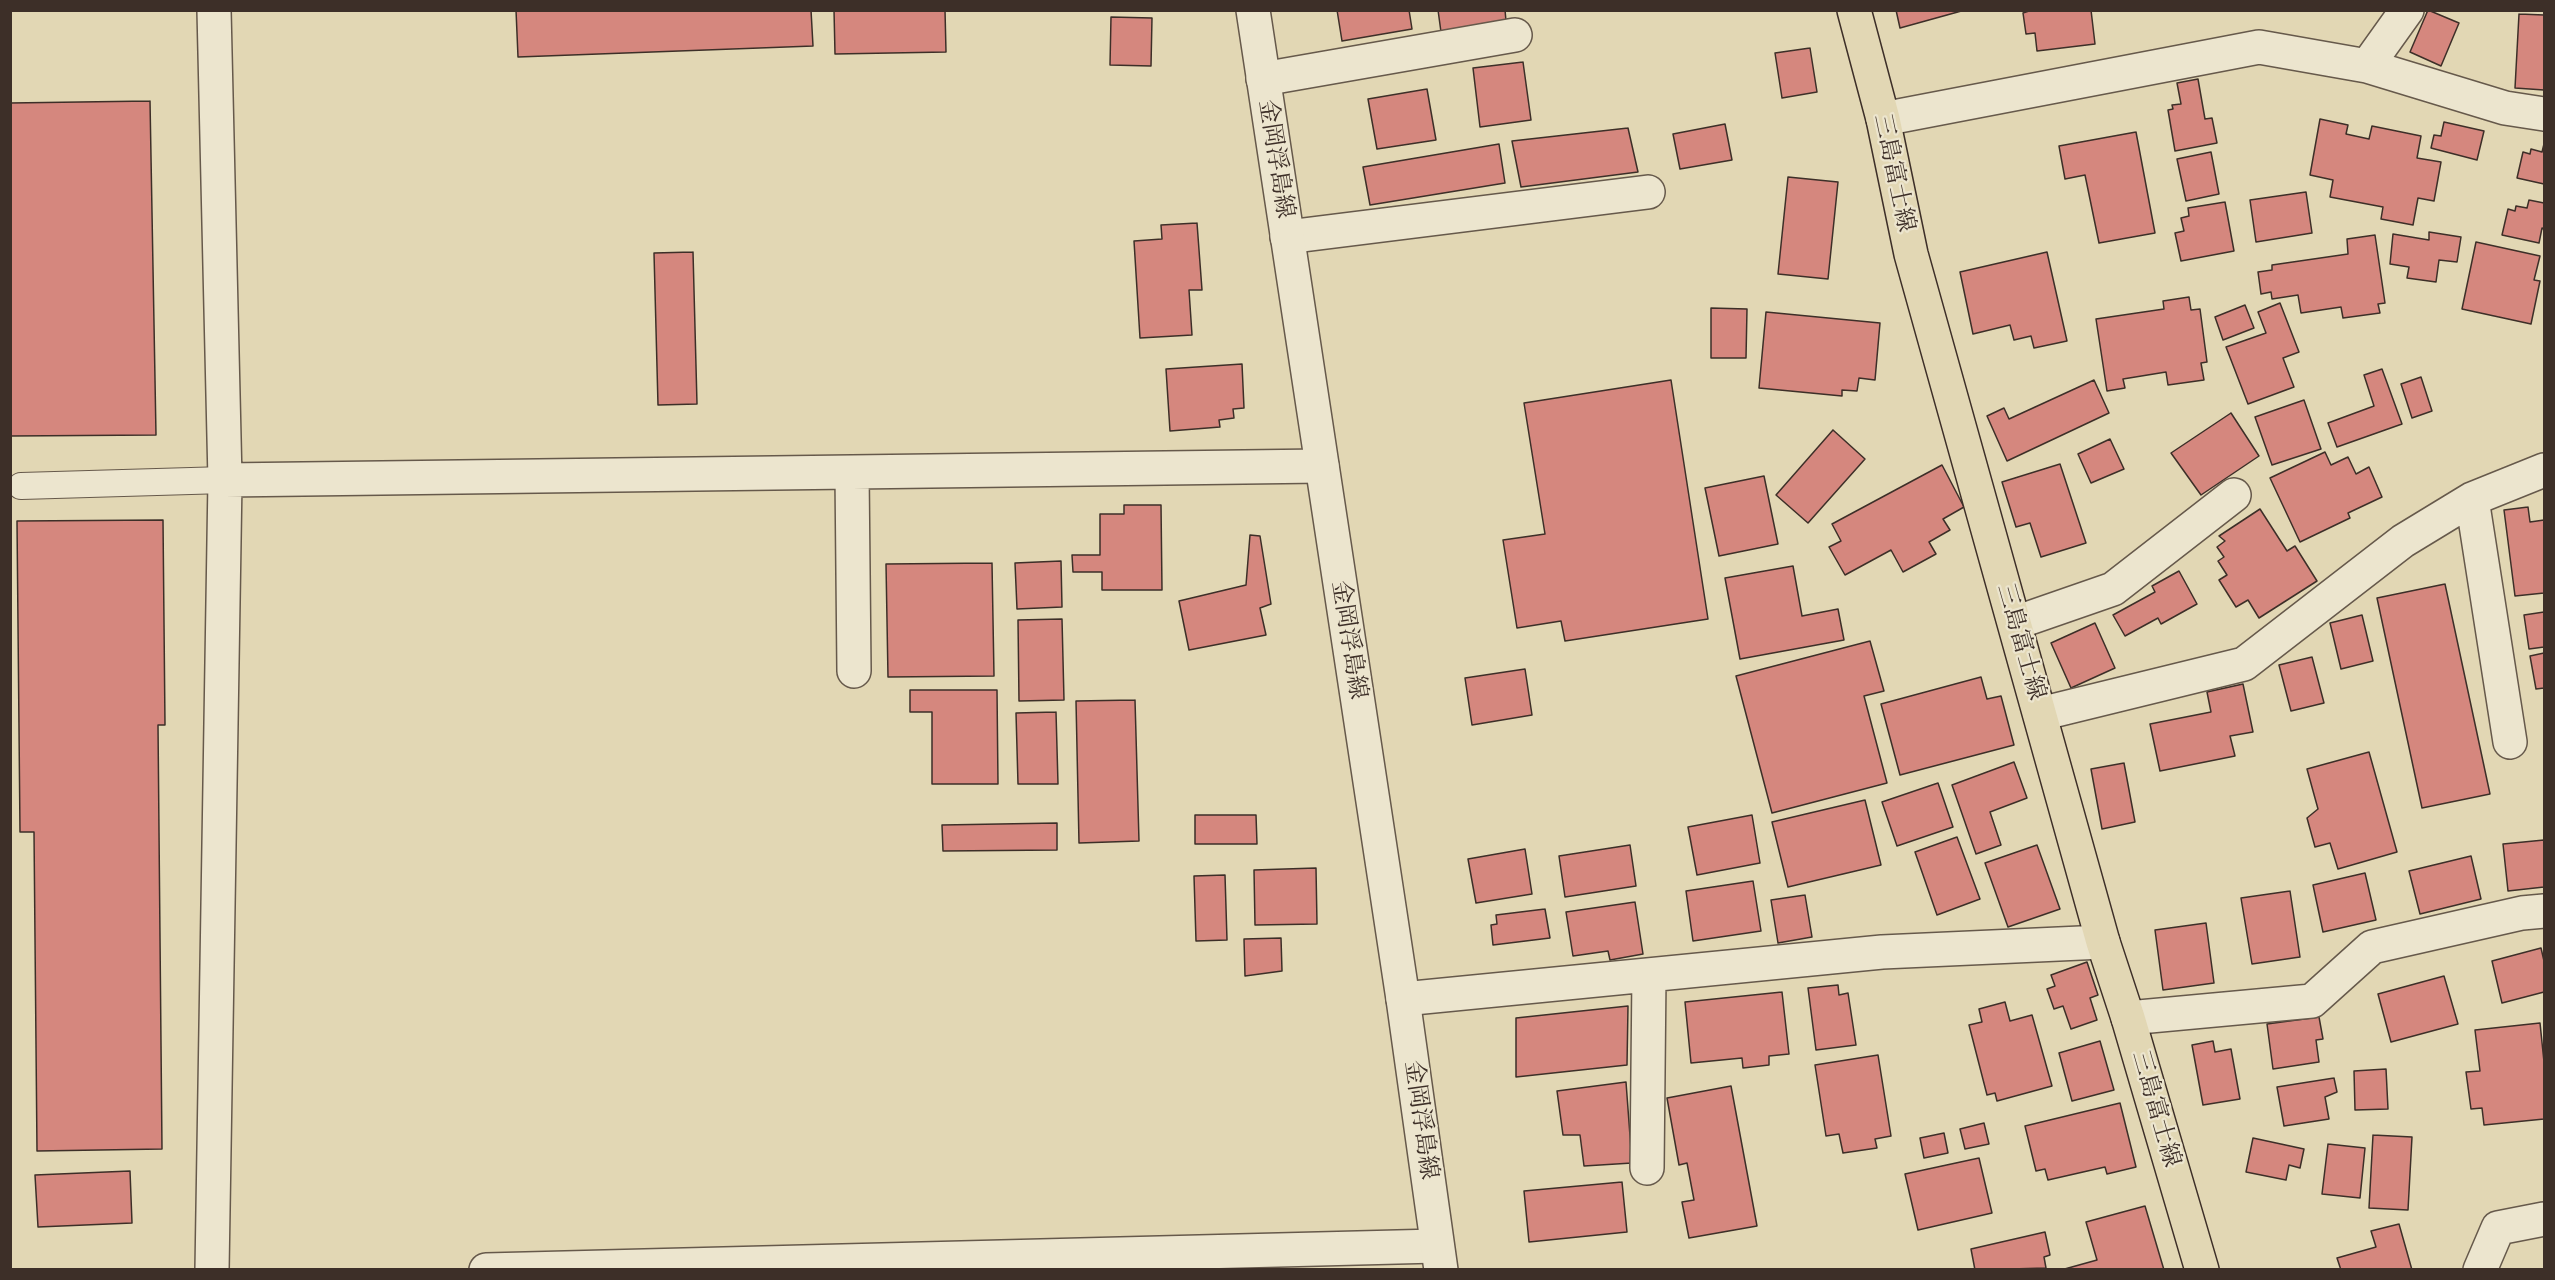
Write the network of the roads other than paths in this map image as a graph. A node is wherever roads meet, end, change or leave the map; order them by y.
1 (214, 10) edge
2 (1253, 10) edge
3 (1854, 10) edge
4 (2407, 10) edge
5 (1515, 35) dead end
6 (2367, 66) junction
7 (1263, 79) junction
8 (2544, 114) edge
9 (1883, 119) junction
10 (1648, 192) dead end
11 (1287, 237) junction
12 (2544, 463) edge
13 (1322, 466) junction
14 (852, 472) junction
15 (225, 480) junction
16 (21, 486) dead end
17 (2234, 495) dead end
18 (2472, 499) junction
19 (2015, 623) junction
20 (854, 671) dead end
21 (2040, 714) junction
22 (2510, 742) dead end
23 (2544, 911) edge
24 (2103, 942) junction
25 (1649, 975) junction
26 (1403, 999) junction
27 (2128, 1018) junction
28 (1647, 1168) dead end
29 (2544, 1219) edge
30 (1439, 1258) edge
31 (212, 1269) edge
32 (486, 1269) edge
33 (2202, 1269) edge
34 (2480, 1269) edge

1 - 15 street
2 - 7 street, 金岡浮島線
3 - 9 main road, 三島富士線
4 - 6 street
5 - 7 street
6 - 8 street
6 - 9 street
7 - 11 street, 金岡浮島線
9 - 19 main road, 三島富士線
10 - 11 street
11 - 13 street, 金岡浮島線
12 - 18 street
13 - 14 street
13 - 26 street, 金岡浮島線
14 - 15 street
14 - 20 street
15 - 16 lane
15 - 31 street
17 - 19 street
18 - 21 street
18 - 22 street
19 - 21 main road, 三島富士線
21 - 24 main road, 三島富士線
23 - 27 street
24 - 25 street
24 - 27 main road, 三島富士線
25 - 26 street
25 - 28 street
26 - 30 street, 金岡浮島線
27 - 33 main road, 三島富士線
29 - 34 street
30 - 32 street

